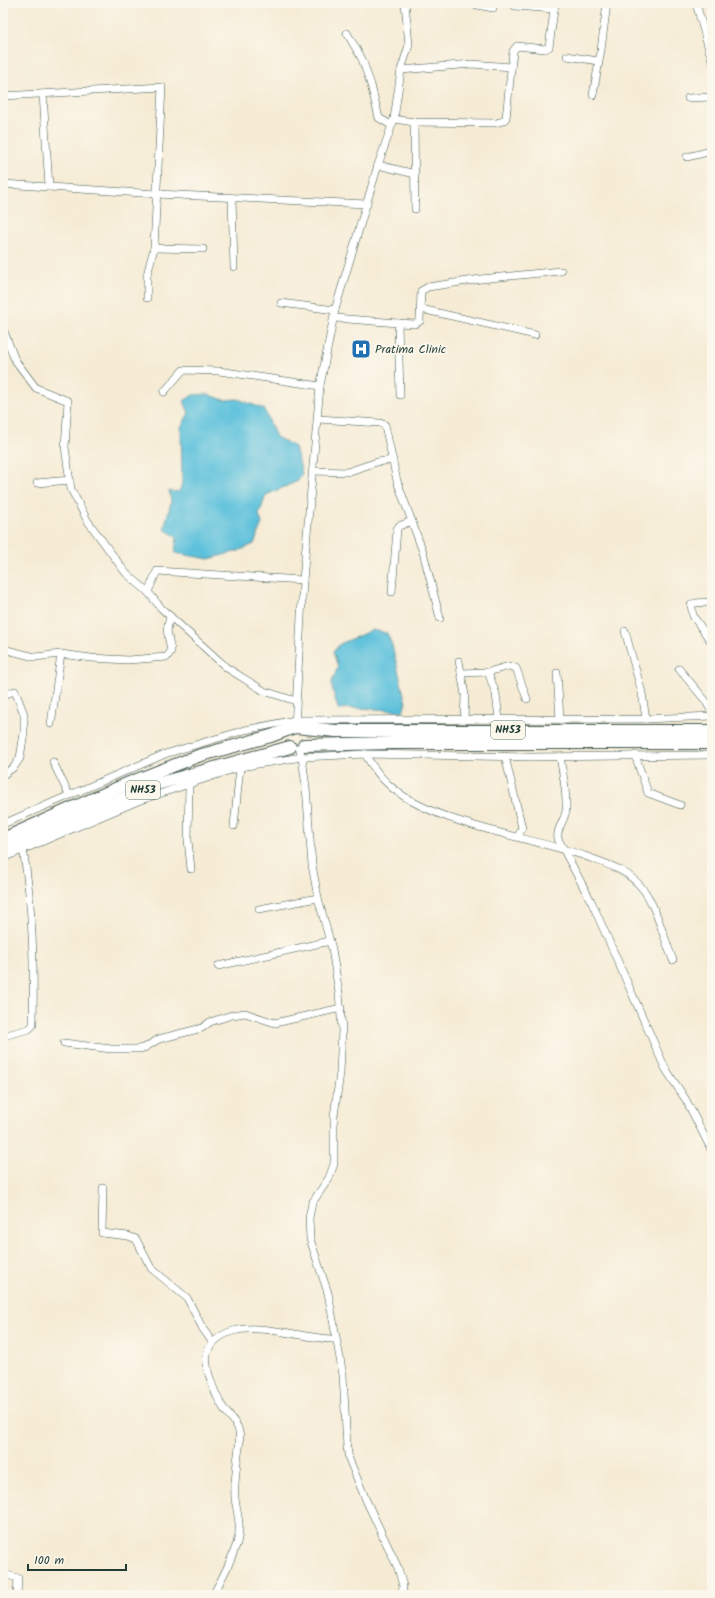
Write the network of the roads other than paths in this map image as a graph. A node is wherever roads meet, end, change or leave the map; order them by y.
1 (405, 3) edge
2 (467, 3) edge
3 (607, 3) edge
4 (696, 3) edge
5 (514, 6) dead end
6 (554, 6) edge
7 (493, 8) dead end
8 (347, 33) dead end
9 (567, 56) dead end
10 (712, 60) edge
11 (598, 61) junction
12 (511, 67) junction
13 (401, 70) junction
14 (43, 94) junction
15 (593, 95) dead end
16 (3, 96) edge
17 (712, 97) edge
18 (688, 98) dead end
19 (392, 122) junction
20 (414, 122) junction
21 (712, 151) edge
22 (687, 157) dead end
23 (378, 165) junction
24 (415, 174) junction
25 (3, 184) edge
26 (49, 187) junction
27 (157, 194) junction
28 (232, 198) junction
29 (367, 204) junction
30 (415, 209) dead end
31 (154, 248) junction
32 (203, 249) dead end
33 (234, 267) dead end
34 (561, 271) dead end
35 (147, 298) dead end
36 (281, 303) dead end
37 (421, 309) junction
38 (335, 310) junction
39 (335, 318) junction
40 (398, 323) junction
41 (3, 329) edge
42 (535, 335) dead end
43 (320, 386) junction
44 (164, 392) dead end
45 (400, 395) dead end
46 (318, 419) junction
47 (392, 460) junction
48 (313, 471) junction
49 (70, 480) junction
50 (38, 483) dead end
51 (412, 521) junction
52 (303, 580) junction
53 (148, 592) junction
54 (392, 592) dead end
55 (712, 602) edge
56 (170, 616) junction
57 (440, 618) dead end
58 (625, 631) dead end
59 (712, 643) edge
60 (3, 648) edge
61 (61, 654) junction
62 (459, 661) dead end
63 (679, 669) dead end
64 (488, 672) junction
65 (558, 672) dead end
66 (461, 673) junction
67 (3, 694) edge
68 (527, 699) dead end
69 (296, 701) junction
70 (712, 712) edge
71 (712, 716) edge
72 (499, 719) junction
73 (560, 719) junction
74 (646, 719) junction
75 (464, 720) junction
76 (51, 724) dead end
77 (295, 727) junction
78 (712, 731) edge
79 (712, 743) edge
80 (299, 749) junction
81 (365, 754) junction
82 (636, 755) junction
83 (712, 755) edge
84 (505, 756) junction
85 (560, 757) junction
86 (53, 762) dead end
87 (240, 767) junction
88 (3, 775) edge
89 (189, 784) junction
90 (68, 795) junction
91 (680, 805) dead end
92 (3, 824) edge
93 (234, 826) dead end
94 (518, 837) junction
95 (3, 839) edge
96 (562, 848) junction
97 (23, 849) junction
98 (3, 850) edge
99 (3, 858) edge
100 (191, 869) dead end
101 (318, 898) junction
102 (259, 909) dead end
103 (330, 941) junction
104 (673, 960) dead end
105 (218, 966) dead end
106 (341, 1008) junction
107 (3, 1036) edge
108 (64, 1043) dead end
109 (712, 1151) edge
110 (103, 1188) dead end
111 (335, 1339) junction
112 (213, 1343) junction
113 (3, 1574) edge
114 (17, 1595) edge
115 (212, 1595) edge
116 (402, 1595) edge

1 - 13 street
2 - 7 street
3 - 11 street
4 - 10 street
5 - 6 street
6 - 12 street
8 - 19 street
9 - 11 street
11 - 15 street
12 - 13 street
12 - 20 street
13 - 19 street
14 - 16 street
14 - 26 street
14 - 27 street
17 - 18 street
19 - 20 street
19 - 23 street
20 - 24 street
21 - 22 street
23 - 24 street
23 - 29 street
24 - 30 street
25 - 26 street
26 - 27 street
27 - 28 street
27 - 31 street
28 - 29 street
28 - 33 street
29 - 38 street
31 - 32 street
31 - 35 street
34 - 37 street
36 - 38 street
37 - 40 street
37 - 42 street
38 - 39 street
39 - 40 street
39 - 43 street
40 - 45 street
41 - 49 street
43 - 44 street
43 - 46 street
46 - 47 street
46 - 48 street
47 - 48 street
47 - 51 street
48 - 52 street
49 - 50 street
49 - 53 street
51 - 54 street
51 - 57 street
52 - 53 street
52 - 69 street
53 - 56 street
55 - 59 street
56 - 61 street
56 - 69 street
58 - 74 street
60 - 61 street
61 - 76 street
62 - 66 street
63 - 70 street
64 - 66 street
64 - 68 street
64 - 72 street
65 - 73 street
66 - 75 street
67 - 88 street
69 - 77 street
71 - 74 street
72 - 73 street
72 - 75 street
73 - 74 street
75 - 77 street
77 - 78 highway, NH53
77 - 80 highway
77 - 80 highway
77 - 90 street
77 - 95 highway, NH53
79 - 80 highway, NH53
80 - 81 street
80 - 87 street
80 - 98 highway, NH53
80 - 101 street
81 - 84 street
81 - 94 street
82 - 83 street
82 - 85 street
82 - 91 street
84 - 85 street
84 - 94 street
85 - 96 street
86 - 90 street
87 - 89 street
87 - 93 street
89 - 97 street
89 - 100 street
90 - 92 street
94 - 96 street
96 - 104 street
96 - 109 street
97 - 99 street
97 - 107 street
101 - 102 street
101 - 103 street
103 - 105 street
103 - 106 street
106 - 108 street
106 - 111 street
110 - 112 street
111 - 112 street
111 - 116 street
112 - 115 street
113 - 114 street

